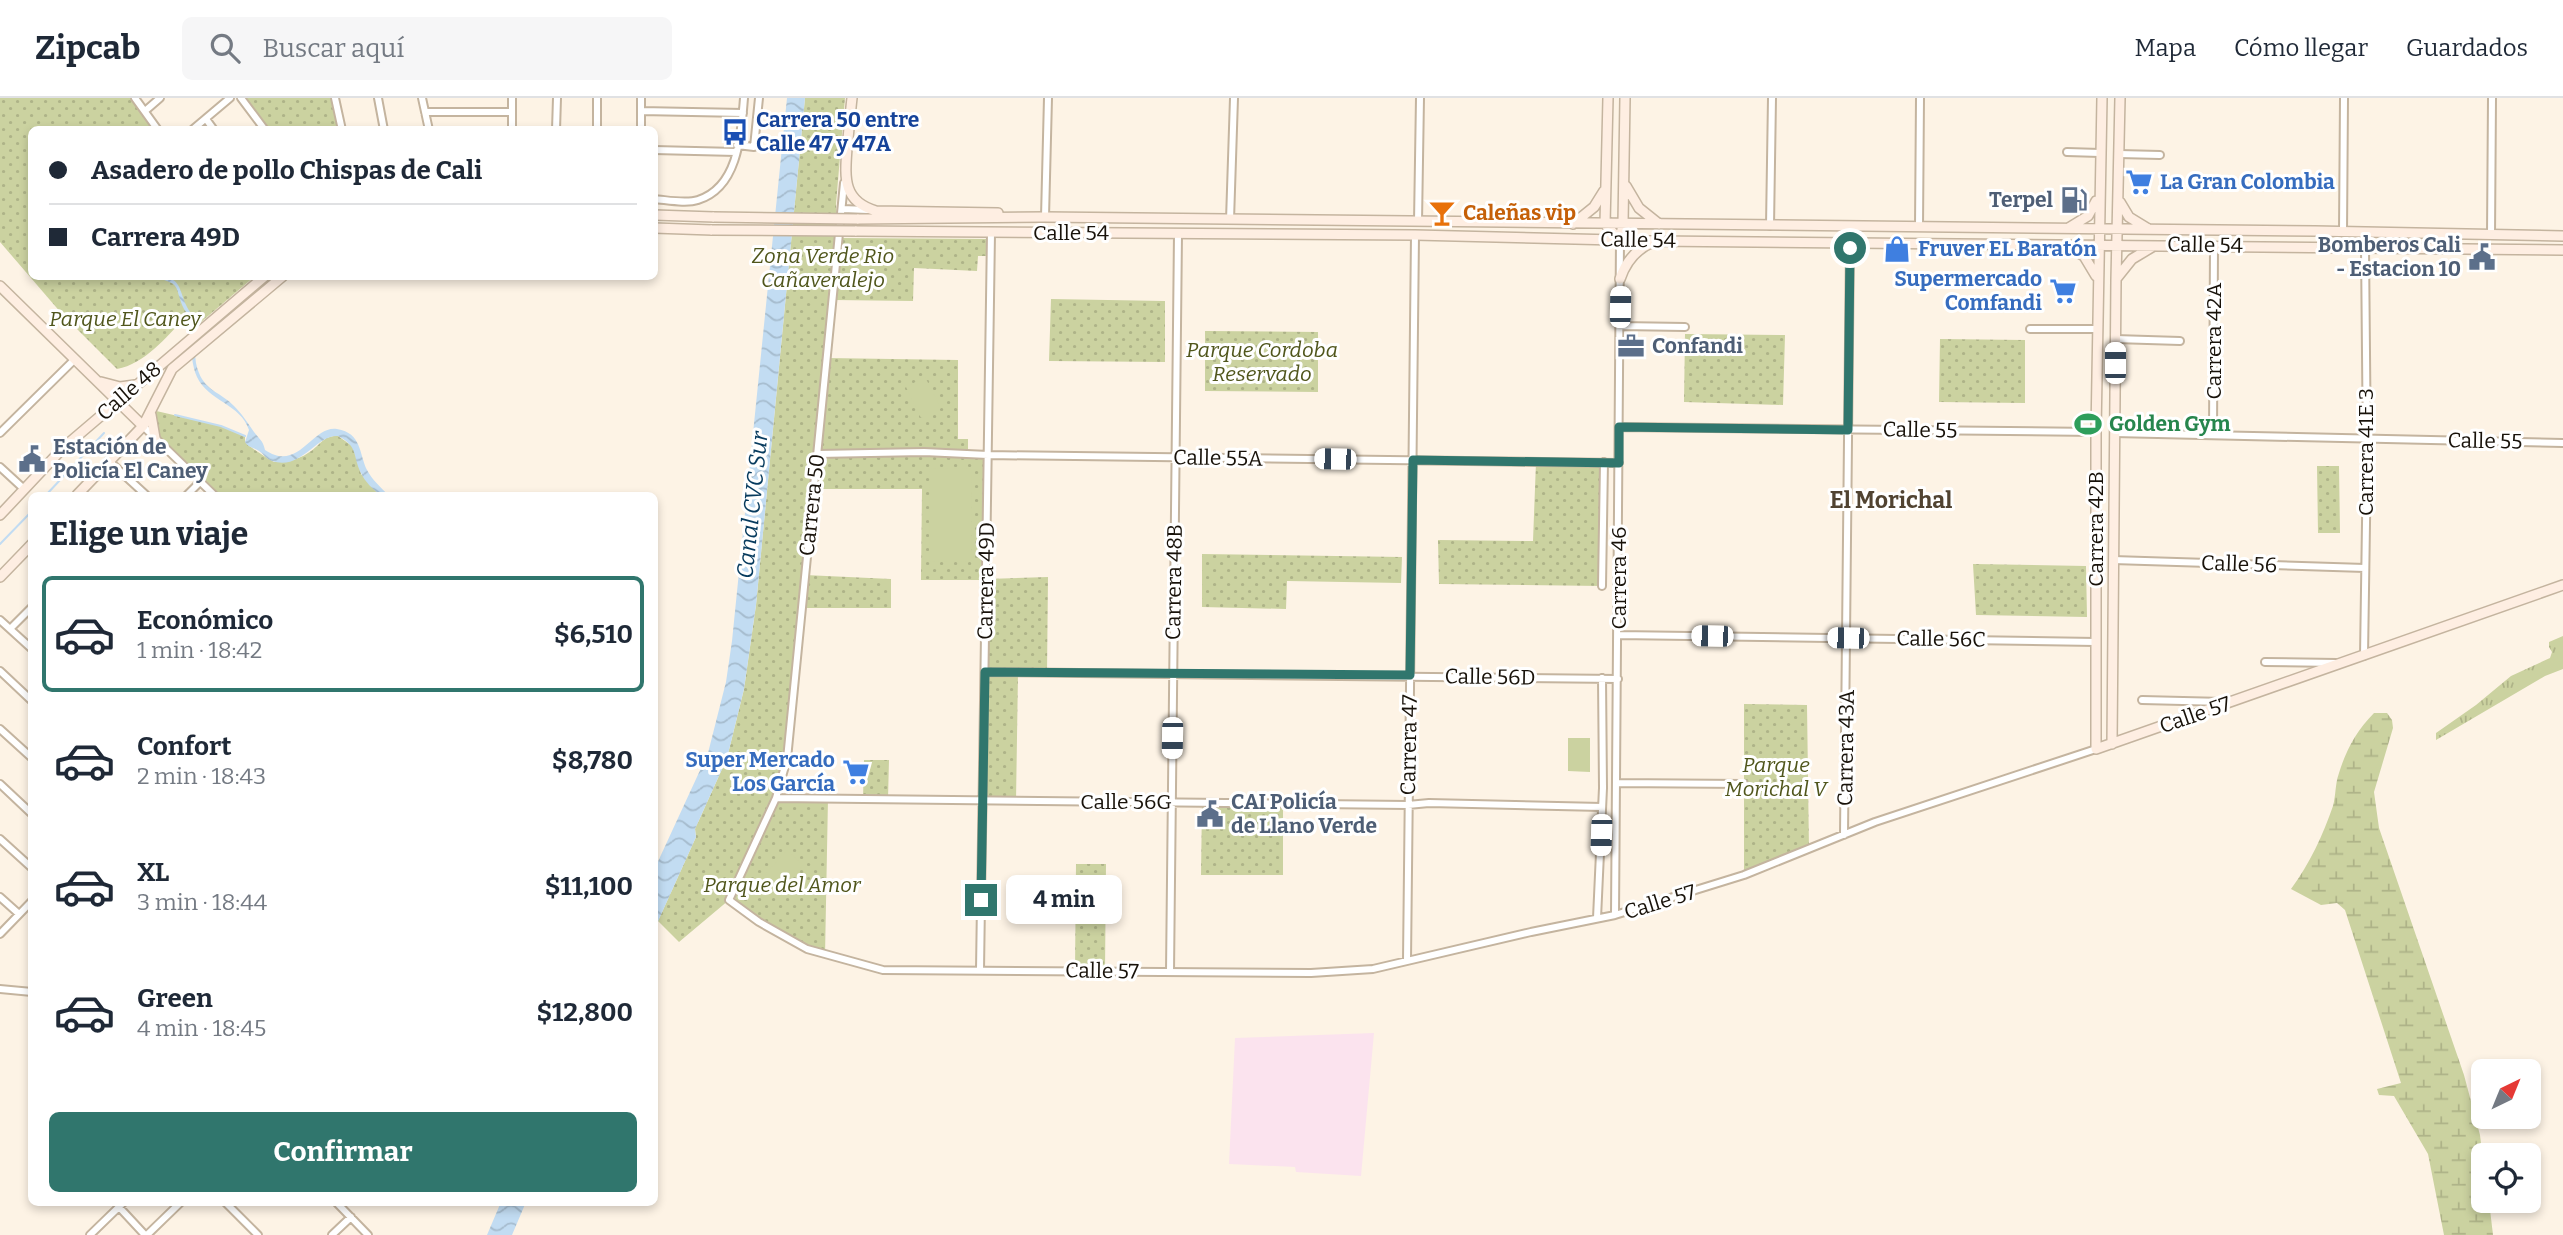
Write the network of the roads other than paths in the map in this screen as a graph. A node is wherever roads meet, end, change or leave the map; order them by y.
1 (135, 98) edge
2 (160, 98) edge
3 (230, 98) edge
4 (241, 98) edge
5 (335, 98) edge
6 (378, 98) edge
7 (422, 98) edge
8 (512, 98) edge
9 (557, 98) edge
10 (597, 98) edge
11 (641, 98) edge
12 (744, 98) edge
13 (759, 98) edge
14 (852, 98) edge
15 (1048, 98) edge
16 (1234, 98) edge
17 (1420, 98) edge
18 (1608, 98) edge
19 (1625, 98) edge
20 (1772, 98) edge
21 (1920, 98) edge
22 (2102, 98) edge
23 (2120, 98) edge
24 (2344, 98) edge
25 (2492, 98) edge
26 (1608, 110) junction
27 (1625, 110) junction
28 (145, 111) junction
29 (641, 111) junction
30 (425, 112) junction
31 (512, 112) junction
32 (743, 113) junction
33 (206, 119) junction
34 (155, 126) edge
35 (197, 126) edge
36 (211, 126) edge
37 (262, 126) edge
38 (341, 126) edge
39 (383, 126) edge
40 (428, 126) edge
41 (512, 126) edge
42 (556, 126) edge
43 (597, 126) edge
44 (641, 126) edge
45 (737, 149) junction
46 (658, 150) edge
47 (2067, 152) dead end
48 (2100, 153) junction
49 (2119, 154) junction
50 (2160, 155) dead end
51 (2099, 164) junction
52 (2119, 167) junction
53 (845, 177) junction
54 (1606, 180) junction
55 (1624, 182) junction
56 (2099, 192) junction
57 (2118, 196) junction
58 (658, 200) edge
59 (842, 209) junction
60 (876, 211) junction
61 (658, 215) edge
62 (1045, 218) junction
63 (1230, 220) junction
64 (1418, 223) junction
65 (1605, 224) junction
66 (1623, 224) junction
67 (1658, 224) junction
68 (1572, 225) junction
69 (1770, 226) junction
70 (1919, 227) junction
71 (658, 228) edge
72 (2063, 228) junction
73 (2099, 229) junction
74 (2117, 230) junction
75 (2159, 231) junction
76 (2343, 232) junction
77 (991, 233) junction
78 (1178, 234) junction
79 (1415, 235) junction
80 (2491, 235) junction
81 (2563, 236) edge
82 (1620, 240) junction
83 (1656, 241) junction
84 (1850, 242) junction
85 (2049, 243) junction
86 (2098, 244) junction
87 (2117, 245) junction
88 (2156, 245) junction
89 (2214, 246) junction
90 (2365, 248) junction
91 (2563, 250) edge
92 (1620, 279) junction
93 (260, 280) edge
94 (278, 280) edge
95 (2098, 281) junction
96 (2116, 281) junction
97 (0, 286) edge
98 (1620, 326) junction
99 (1685, 327) dead end
100 (2030, 329) dead end
101 (2097, 329) junction
102 (2115, 339) junction
103 (2180, 341) dead end
104 (75, 359) junction
105 (96, 379) junction
106 (137, 385) junction
107 (118, 401) junction
108 (152, 410) junction
109 (143, 426) junction
110 (1619, 427) junction
111 (1848, 430) junction
112 (2096, 432) junction
113 (0, 433) edge
114 (2114, 433) junction
115 (2213, 435) junction
116 (155, 438) junction
117 (2367, 439) junction
118 (2563, 443) edge
119 (817, 454) junction
120 (988, 455) junction
121 (1176, 457) junction
122 (1413, 460) junction
123 (109, 461) junction
124 (1604, 462) junction
125 (1619, 463) junction
126 (0, 467) edge
127 (200, 482) junction
128 (24, 489) junction
129 (80, 492) edge
130 (143, 492) edge
131 (190, 492) edge
132 (211, 492) edge
133 (0, 515) edge
134 (28, 548) edge
135 (2113, 560) junction
136 (2365, 568) junction
137 (0, 577) edge
138 (2563, 585) edge
139 (1602, 586) dead end
140 (28, 611) edge
141 (0, 620) edge
142 (10, 629) junction
143 (1618, 635) junction
144 (1848, 638) junction
145 (2096, 642) junction
146 (28, 645) edge
147 (2364, 656) junction
148 (2265, 662) dead end
149 (2344, 663) junction
150 (0, 671) edge
151 (985, 672) junction
152 (1173, 674) junction
153 (1410, 675) junction
154 (1602, 678) junction
155 (1618, 679) junction
156 (28, 697) edge
157 (2142, 700) dead end
158 (2232, 702) junction
159 (0, 729) edge
160 (2112, 744) junction
161 (2096, 750) junction
162 (28, 754) edge
163 (1617, 783) junction
164 (0, 784) edge
165 (1744, 784) dead end
166 (776, 798) junction
167 (983, 801) junction
168 (1172, 802) junction
169 (1408, 805) junction
170 (1602, 807) junction
171 (28, 810) edge
172 (1844, 835) junction
173 (0, 838) edge
174 (28, 864) edge
175 (0, 897) edge
176 (729, 900) joint
177 (28, 905) edge
178 (19, 914) junction
179 (1615, 915) junction
180 (1597, 918) junction
181 (0, 934) edge
182 (1407, 961) junction
183 (980, 971) junction
184 (1170, 972) junction
185 (0, 989) edge
186 (28, 992) edge
187 (120, 1206) edge
188 (122, 1206) edge
189 (177, 1206) edge
190 (229, 1206) edge
191 (340, 1206) edge
192 (351, 1217) junction
193 (90, 1235) edge
194 (146, 1235) edge
195 (258, 1235) edge
196 (332, 1235) edge
197 (368, 1235) edge

1 - 28 street
2 - 28 street
3 - 33 street
4 - 37 street
5 - 38 street
6 - 39 street
7 - 30 street
8 - 31 street
9 - 42 street
10 - 43 street
11 - 29 street
12 - 32 street
13 - 45 street
14 - 53 main road, Carrera 50
15 - 62 street
16 - 63 street
17 - 64 street
18 - 26 main road
19 - 27 main road, Carrera 46
20 - 69 street
21 - 70 street
22 - 48 main road, Carrera 42B
23 - 49 main road, Carrera 42B
24 - 76 street
25 - 80 street
26 - 27 main road
26 - 54 main road
27 - 55 main road, Carrera 46
28 - 34 street
29 - 32 street
29 - 44 street
30 - 31 street
30 - 40 street
31 - 41 street
32 - 45 street
33 - 35 street
33 - 36 street
45 - 46 street
45 - 58 street
47 - 48 street
48 - 51 main road, Carrera 42B
49 - 50 street
49 - 52 main road, Carrera 42B
51 - 52 main road
51 - 56 main road, Carrera 42B
52 - 57 main road, Carrera 42B
53 - 59 street, Carrera 50
53 - 60 main road
54 - 65 main road
54 - 68 main road
55 - 66 main road, Carrera 46
55 - 67 main road
56 - 72 main road
56 - 73 main road, Carrera 42B
57 - 74 main road, Carrera 42B
57 - 75 main road
59 - 60 street, Calle 54
59 - 119 street, Carrera 50
60 - 62 main road, Calle 54
61 - 62 main road, Calle 54, bridge
62 - 63 main road, Calle 54
63 - 64 main road, Calle 54
64 - 68 main road, Calle 54
65 - 66 main road, Calle 54
65 - 68 main road, Calle 54
65 - 82 main road
66 - 67 main road, Calle 54
66 - 82 main road, Carrera 46
67 - 69 main road, Calle 54
69 - 70 main road, Calle 54
70 - 72 main road, Calle 54
71 - 77 main road, Calle 54, bridge
72 - 73 main road, Calle 54
73 - 74 main road, Calle 54
73 - 86 main road, Carrera 42B
74 - 75 main road, Calle 54
74 - 87 main road, Carrera 42B
75 - 76 main road, Calle 54
76 - 80 main road, Calle 54
77 - 78 main road, Calle 54
77 - 120 street, Carrera 49D
78 - 79 main road, Calle 54
78 - 121 street, Carrera 48B
79 - 82 main road, Calle 54
79 - 122 street, Carrera 47
80 - 81 main road, Calle 54
82 - 83 main road, Calle 54
82 - 92 street, Carrera 46
83 - 84 main road, Calle 54
83 - 92 main road
84 - 85 main road, Calle 54
84 - 111 street, Carrera 43A
85 - 86 main road, Calle 54
85 - 95 main road
86 - 87 main road, Calle 54
86 - 95 main road, Carrera 42B
87 - 88 main road, Calle 54
87 - 96 main road, Carrera 42B
88 - 89 main road, Calle 54
88 - 96 main road
89 - 90 main road, Calle 54
89 - 115 street, Carrera 42A
90 - 91 main road, Calle 54
90 - 117 street, Carrera 41E 3
92 - 98 street, Carrera 46
93 - 106 main road, Calle 48
94 - 108 main road, Calle 48
95 - 101 main road, Carrera 42B
96 - 102 main road, Carrera 42B
97 - 104 main road
98 - 99 street
98 - 110 street, Carrera 46
100 - 101 street
101 - 112 main road, Carrera 42B
102 - 103 street
102 - 114 main road, Carrera 42B
104 - 105 main road
104 - 113 street
105 - 106 main road
105 - 107 main road
106 - 107 main road, Calle 48
107 - 109 main road
107 - 128 main road, Calle 48
108 - 109 main road, Calle 48
108 - 116 main road
109 - 116 street
109 - 123 main road, Calle 48
110 - 111 street, Calle 55
110 - 125 street, Carrera 46
111 - 112 street, Calle 55
111 - 144 street, Carrera 43A
112 - 145 main road, Carrera 42B
114 - 115 street, Calle 55
114 - 135 main road, Carrera 42B
115 - 117 street, Calle 55
116 - 127 street
117 - 118 street, Calle 55
117 - 136 street, Carrera 41E 3
119 - 120 street, Calle 55A
119 - 166 street, Carrera 50
120 - 121 street, Calle 55A
120 - 151 street, Carrera 49D
121 - 122 street, Calle 55A
121 - 152 street, Carrera 48B
122 - 124 street, Calle 55A
122 - 153 street, Carrera 47
123 - 129 main road, Calle 48
123 - 130 street
124 - 125 street, Calle 55A
124 - 139 street, Carrera 46
125 - 143 street, Carrera 46
126 - 128 street
127 - 131 street
127 - 132 street
128 - 133 main road, Calle 48
134 - 137 main road
135 - 136 street, Calle 56
135 - 160 main road, Carrera 42B
136 - 147 street, Carrera 41E 3
138 - 147 main road, Calle 57
140 - 142 street
141 - 142 street
142 - 146 street
143 - 144 street, Calle 56C
143 - 155 street, Carrera 46
144 - 145 street, Calle 56C
144 - 172 street, Carrera 43A
145 - 161 main road, Carrera 42B
147 - 149 main road, Calle 57
148 - 149 street
149 - 158 main road, Calle 57
150 - 156 street
151 - 152 street, Calle 56D
151 - 167 street, Carrera 49D
152 - 153 street, Calle 56D
152 - 168 street, Carrera 48B
153 - 154 street, Calle 56D
153 - 169 street, Carrera 47
154 - 155 street, Calle 56D
154 - 170 street
155 - 163 street, Carrera 46
157 - 158 street
158 - 160 main road, Calle 57
159 - 162 street
160 - 161 main road, Calle 57
161 - 172 street, Calle 57
163 - 165 street
163 - 179 street, Carrera 46
164 - 171 street
166 - 167 street, Calle 56G
166 - 176 street, Carrera 50
167 - 168 street, Calle 56G
167 - 183 street, Carrera 49D
168 - 169 street, Calle 56G
168 - 184 street, Carrera 48B
169 - 170 street, Calle 56G
169 - 182 street, Carrera 47
170 - 180 street
172 - 179 street, Calle 57
173 - 174 street
175 - 178 street
176 - 183 street, Calle 57
177 - 178 street
178 - 181 street
179 - 180 street, Calle 57
180 - 182 street, Calle 57
182 - 184 street, Calle 57
183 - 184 street, Calle 57
185 - 186 street
187 - 193 street
188 - 194 street
189 - 194 street
190 - 195 street
191 - 192 street
192 - 196 street
192 - 197 street

